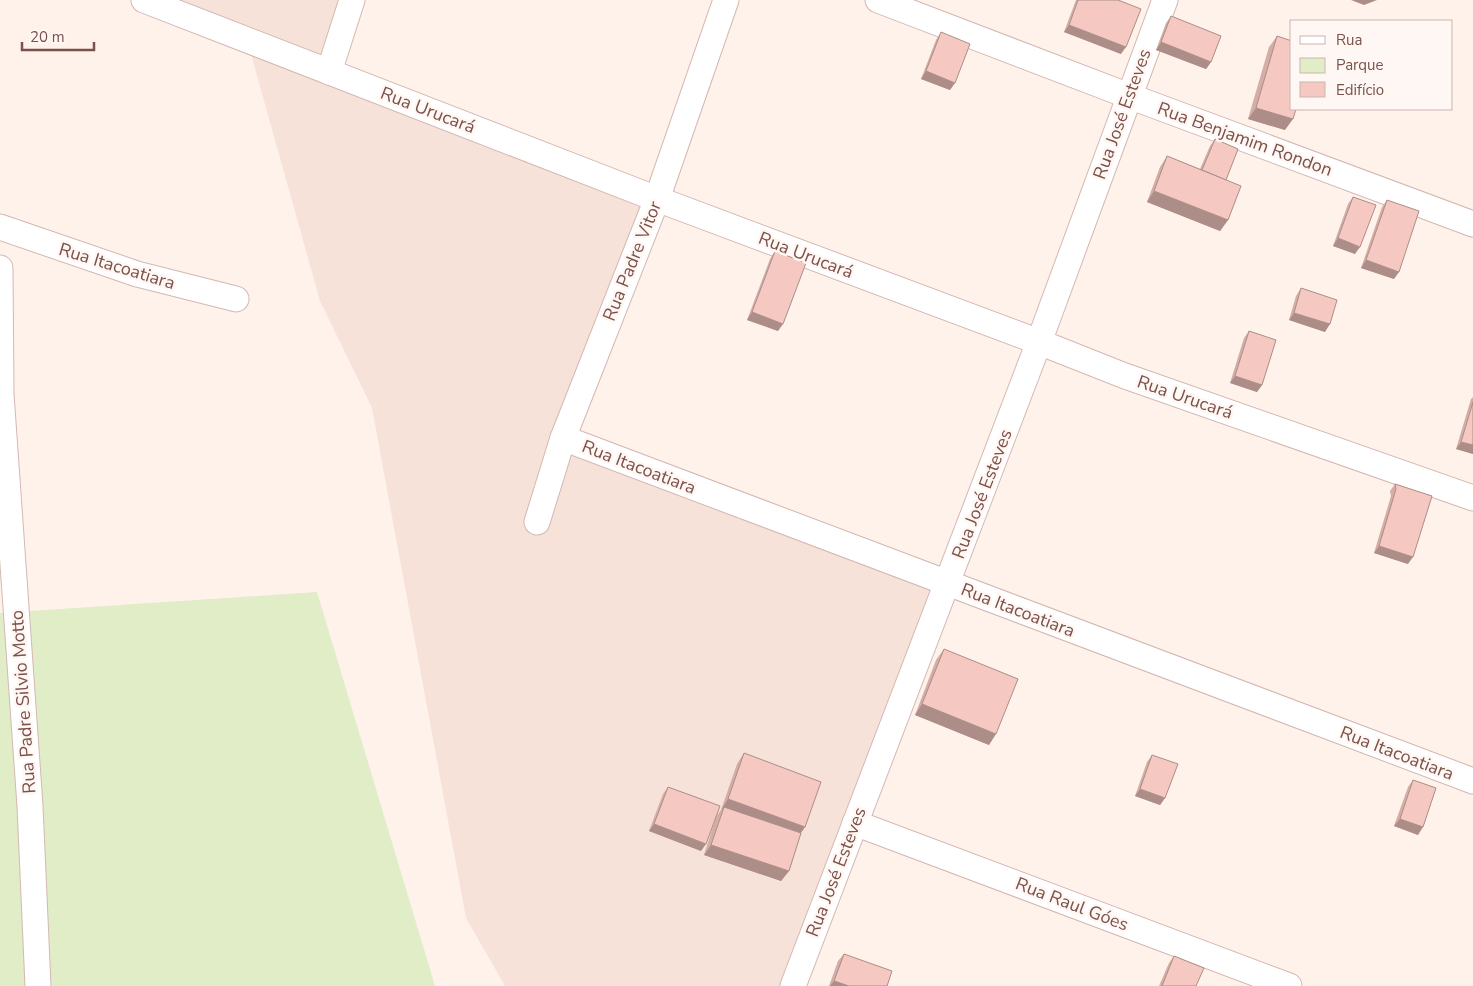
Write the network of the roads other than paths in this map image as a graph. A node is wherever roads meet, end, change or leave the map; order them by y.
1 (144, 0) edge
2 (352, 0) edge
3 (726, 0) edge
4 (878, 0) edge
5 (1165, 0) edge
6 (329, 72) junction
7 (1128, 96) junction
8 (657, 199) junction
9 (1473, 224) edge
10 (0, 227) edge
11 (0, 268) edge
12 (236, 300) dead end
13 (1039, 342) junction
14 (564, 438) junction
15 (1473, 498) edge
16 (537, 522) dead end
17 (948, 583) junction
18 (9, 627) edge
19 (1473, 782) edge
20 (855, 822) junction
21 (38, 986) edge
22 (793, 986) edge
23 (1289, 986) edge

1 - 6 street, Rua Urucará
2 - 6 street
3 - 8 street, Rua Padre Vitor
4 - 7 street, Rua Benjamim Rondon
5 - 7 street, Rua José Esteves
6 - 8 street, Rua Urucará
7 - 9 street, Rua Benjamim Rondon
7 - 13 street, Rua José Esteves
8 - 13 street, Rua Urucará
8 - 14 street, Rua Padre Vitor
10 - 12 street, Rua Itacoatiara
11 - 18 street, Rua Padre Silvio Motto
13 - 15 street, Rua Urucará
13 - 17 street, Rua José Esteves
14 - 16 street, Rua Padre Vitor
14 - 17 street, Rua Itacoatiara
17 - 19 street, Rua Itacoatiara
17 - 20 street, Rua José Esteves
18 - 21 street, Rua Padre Silvio Motto
20 - 22 street, Rua José Esteves
20 - 23 street, Rua Raul Góes

